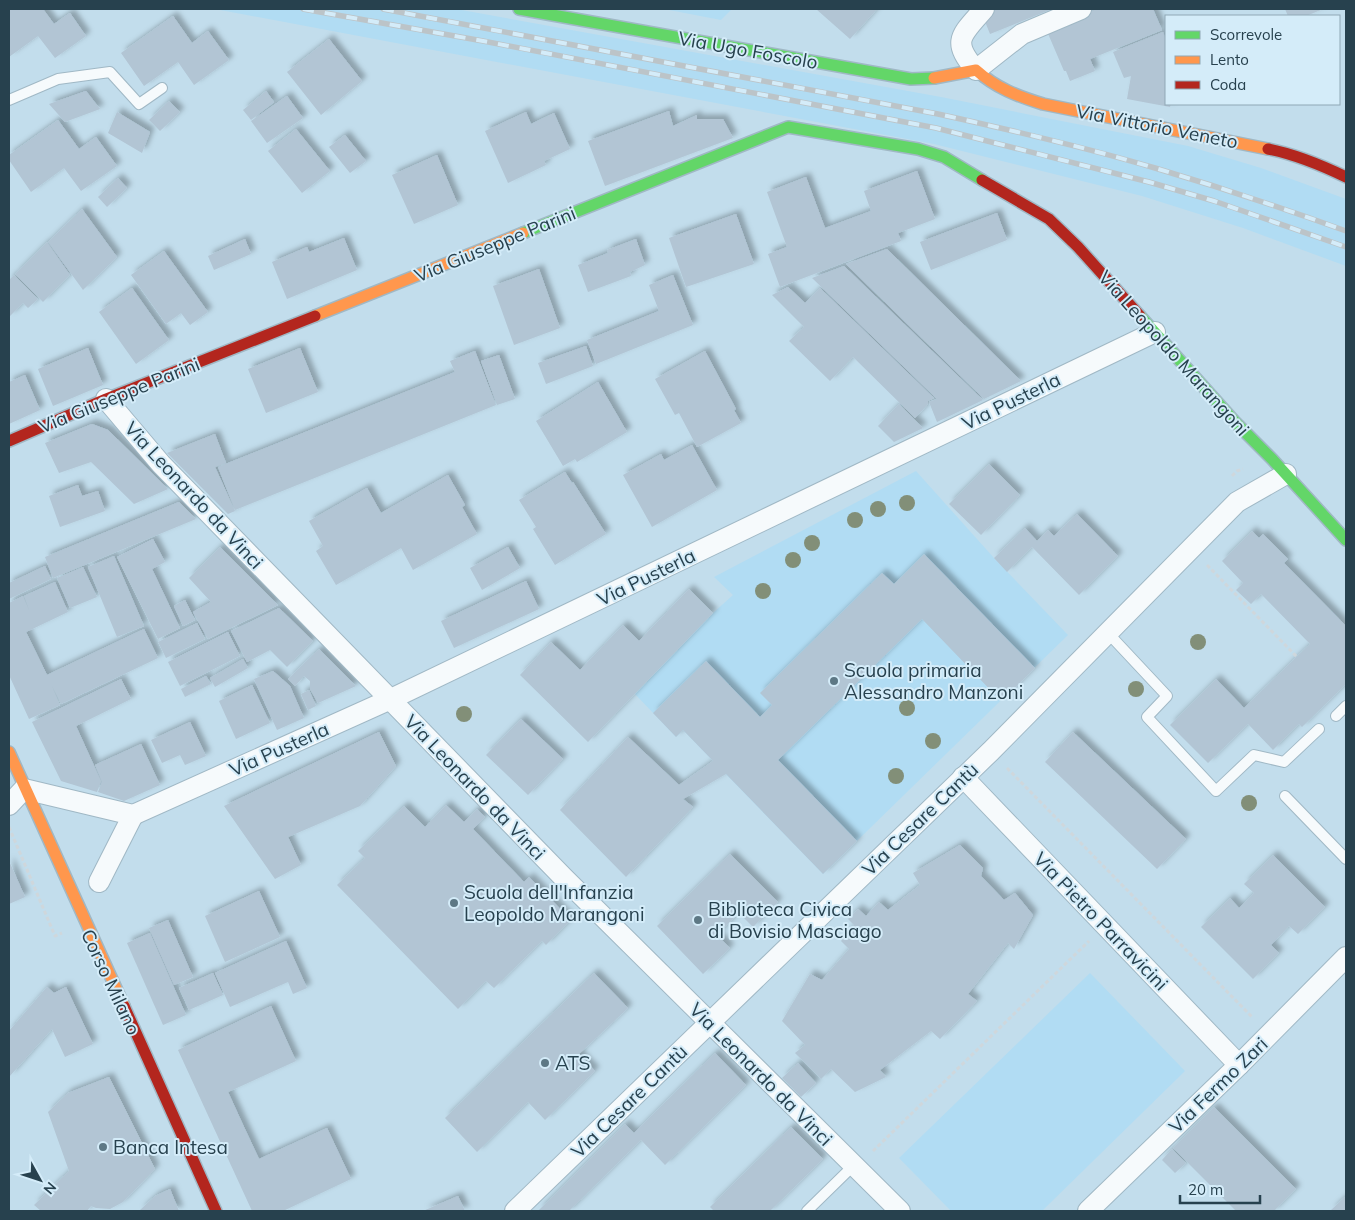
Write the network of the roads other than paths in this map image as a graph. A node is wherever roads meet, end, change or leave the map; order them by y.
1 (519, 9) edge
2 (984, 9) edge
3 (1081, 9) edge
4 (976, 70) junction
5 (162, 88) dead end
6 (9, 100) edge
7 (1279, 151) junction
8 (1346, 162) edge
9 (1346, 177) edge
10 (988, 182) joint
11 (1155, 332) junction
12 (106, 399) junction
13 (9, 441) edge
14 (1286, 474) junction
15 (1346, 540) edge
16 (1108, 633) junction
17 (391, 700) junction
18 (1346, 706) edge
19 (1336, 716) dead end
20 (1319, 730) dead end
21 (9, 752) edge
22 (963, 778) junction
23 (24, 789) junction
24 (1285, 796) dead end
25 (9, 805) edge
26 (133, 814) junction
27 (1346, 859) edge
28 (100, 882) dead end
29 (1346, 957) edge
30 (710, 1024) junction
31 (1239, 1065) junction
32 (860, 1162) junction
33 (216, 1211) edge
34 (515, 1211) edge
35 (808, 1211) edge
36 (900, 1211) edge
37 (1088, 1211) edge

1 - 4 street, Via Ugo Foscolo
2 - 4 street
3 - 4 street
4 - 7 street, Via Vittorio Veneto
5 - 6 lane
7 - 8 street, Via Vittorio Veneto
7 - 9 street
10 - 11 street, Via Leopoldo Marangoni
10 - 12 street, Via Giuseppe Parini
11 - 14 street, Via Leopoldo Marangoni
11 - 17 street, Via Pusterla
12 - 13 street, Via Giuseppe Parini
12 - 17 street, Via Leonardo da Vinci
14 - 15 street, Via Leopoldo Marangoni
14 - 16 street, Via Cesare Cantù
16 - 20 lane
16 - 22 street, Via Cesare Cantù
17 - 26 street, Via Pusterla
17 - 30 street, Via Leonardo da Vinci
18 - 19 lane
21 - 23 street, Corso Milano
22 - 30 street, Via Cesare Cantù
22 - 31 street, Via Pietro Parravicini
23 - 25 street
23 - 26 street
23 - 33 street, Corso Milano
24 - 27 lane
26 - 28 street
29 - 31 street, Via Fermo Zari
30 - 32 street, Via Leonardo da Vinci
30 - 34 street, Via Cesare Cantù
31 - 37 street, Via Fermo Zari
32 - 35 lane
32 - 36 street, Via Leonardo da Vinci

